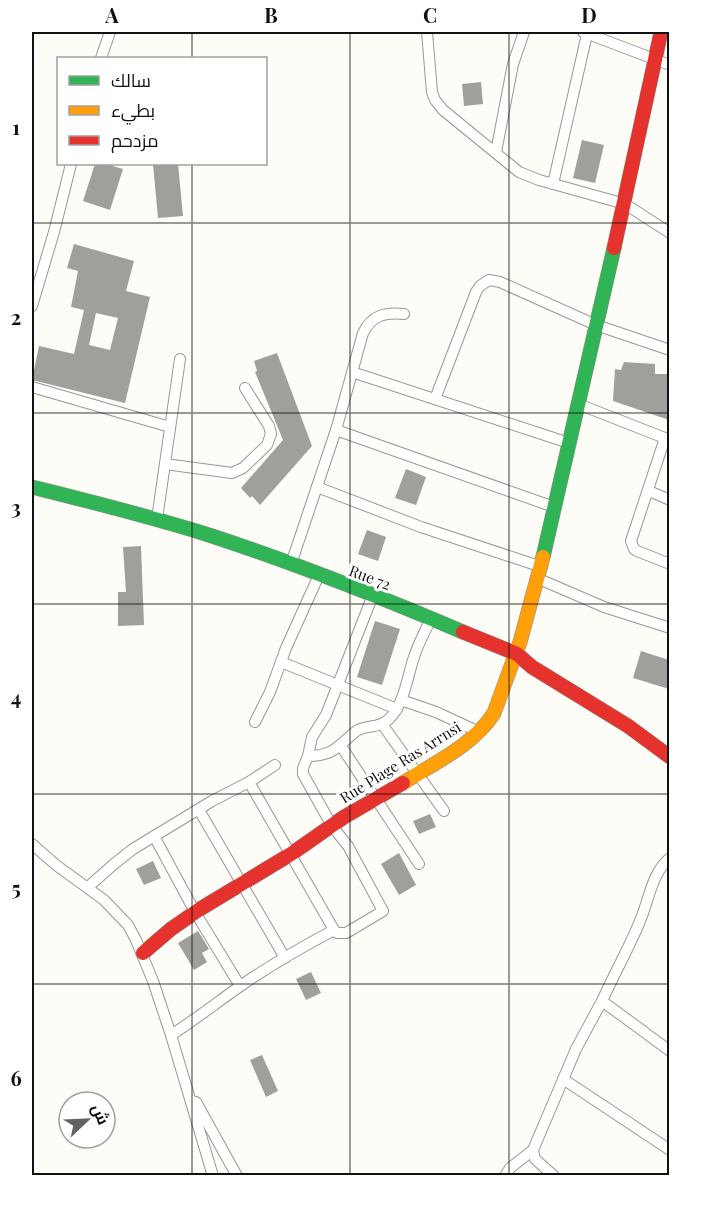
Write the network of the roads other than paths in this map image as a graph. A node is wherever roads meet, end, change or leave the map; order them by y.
1 (110, 32) edge
2 (427, 32) edge
3 (524, 32) edge
4 (661, 32) edge
5 (585, 33) edge
6 (101, 57) edge
7 (656, 60) junction
8 (669, 65) edge
9 (496, 152) junction
10 (71, 165) edge
11 (553, 184) junction
12 (625, 204) junction
13 (669, 233) edge
14 (32, 306) edge
15 (404, 314) dead end
16 (596, 325) junction
17 (669, 350) edge
18 (180, 359) dead end
19 (352, 372) junction
20 (32, 387) edge
21 (245, 387) dead end
22 (435, 399) junction
23 (578, 404) junction
24 (170, 427) junction
25 (336, 430) junction
26 (667, 439) edge
27 (569, 443) junction
28 (165, 464) junction
29 (32, 487) edge
30 (317, 487) junction
31 (648, 490) junction
32 (669, 500) edge
33 (554, 507) junction
34 (157, 519) junction
35 (291, 564) junction
36 (669, 564) edge
37 (540, 573) junction
38 (319, 575) junction
39 (373, 595) junction
40 (430, 619) junction
41 (669, 628) edge
42 (517, 654) junction
43 (281, 662) junction
44 (337, 685) junction
45 (399, 704) junction
46 (255, 723) dead end
47 (382, 724) junction
48 (477, 731) junction
49 (341, 746) junction
50 (308, 756) junction
51 (669, 757) edge
52 (274, 765) dead end
53 (417, 775) junction
54 (249, 782) junction
55 (376, 800) junction
56 (199, 810) junction
57 (444, 811) dead end
58 (332, 826) junction
59 (154, 836) junction
60 (32, 844) edge
61 (291, 854) junction
62 (669, 858) edge
63 (420, 864) dead end
64 (240, 883) junction
65 (88, 888) junction
66 (195, 912) junction
67 (334, 930) junction
68 (143, 953) junction
69 (285, 958) junction
70 (240, 986) junction
71 (602, 1001) junction
72 (171, 1035) junction
73 (669, 1051) edge
74 (563, 1079) junction
75 (186, 1083) junction
76 (533, 1150) junction
77 (669, 1150) edge
78 (213, 1176) edge
79 (237, 1176) edge
80 (505, 1176) edge
81 (554, 1176) edge

1 - 6 street
2 - 9 street
3 - 9 street
4 - 7 street, Rue Plage Ras Arrnsi
5 - 7 street
5 - 11 street
7 - 8 street
7 - 12 street, Rue Plage Ras Arrnsi
9 - 11 street
10 - 14 street
11 - 12 street
12 - 13 street
12 - 16 street, Rue Plage Ras Arrnsi
15 - 19 street
16 - 17 street
16 - 22 street
16 - 23 street, Rue Plage Ras Arrnsi
18 - 24 street
19 - 22 street
19 - 25 street
20 - 24 street
21 - 28 street
22 - 27 street
23 - 26 street
23 - 27 street, Rue Plage Ras Arrnsi
24 - 28 street
25 - 30 street
25 - 33 street
26 - 31 street
27 - 33 street, Rue Plage Ras Arrnsi
28 - 34 street
29 - 34 street, Rue 72
30 - 35 street
30 - 37 street
31 - 32 street
31 - 36 street
33 - 37 street, Rue Plage Ras Arrnsi
34 - 35 street, Rue 72
35 - 38 street, Rue 72
37 - 41 street
37 - 42 street, Rue Plage Ras Arrnsi
38 - 39 street, Rue 72
38 - 43 street
39 - 40 street, Rue 72
39 - 44 street
40 - 42 street, Rue 72
40 - 45 street
42 - 48 street, Rue Plage Ras Arrnsi
42 - 51 street, Rue 72
43 - 44 street
43 - 46 street
44 - 45 street
44 - 50 street
45 - 47 street
45 - 48 street
47 - 49 street
47 - 53 street
48 - 53 street, Rue Plage Ras Arrnsi
49 - 50 street
49 - 55 street
50 - 58 street
52 - 54 street
53 - 55 street, Rue Plage Ras Arrnsi
53 - 57 street
54 - 56 street
54 - 61 street
55 - 58 street, Rue Plage Ras Arrnsi
55 - 63 street
56 - 59 street
56 - 64 street
58 - 61 street, Rue Plage Ras Arrnsi
58 - 67 street
59 - 65 street
59 - 66 street
60 - 65 street
61 - 64 street, Rue Plage Ras Arrnsi
61 - 67 street
62 - 71 street
64 - 66 street, Rue Plage Ras Arrnsi
64 - 69 street
65 - 68 street
66 - 68 street, Rue Plage Ras Arrnsi
66 - 70 street
67 - 69 street
68 - 72 street
69 - 70 street
70 - 72 street
71 - 73 street
71 - 74 street
72 - 75 street
74 - 76 street
74 - 77 street
75 - 78 street
75 - 79 street
76 - 80 street
76 - 81 street

